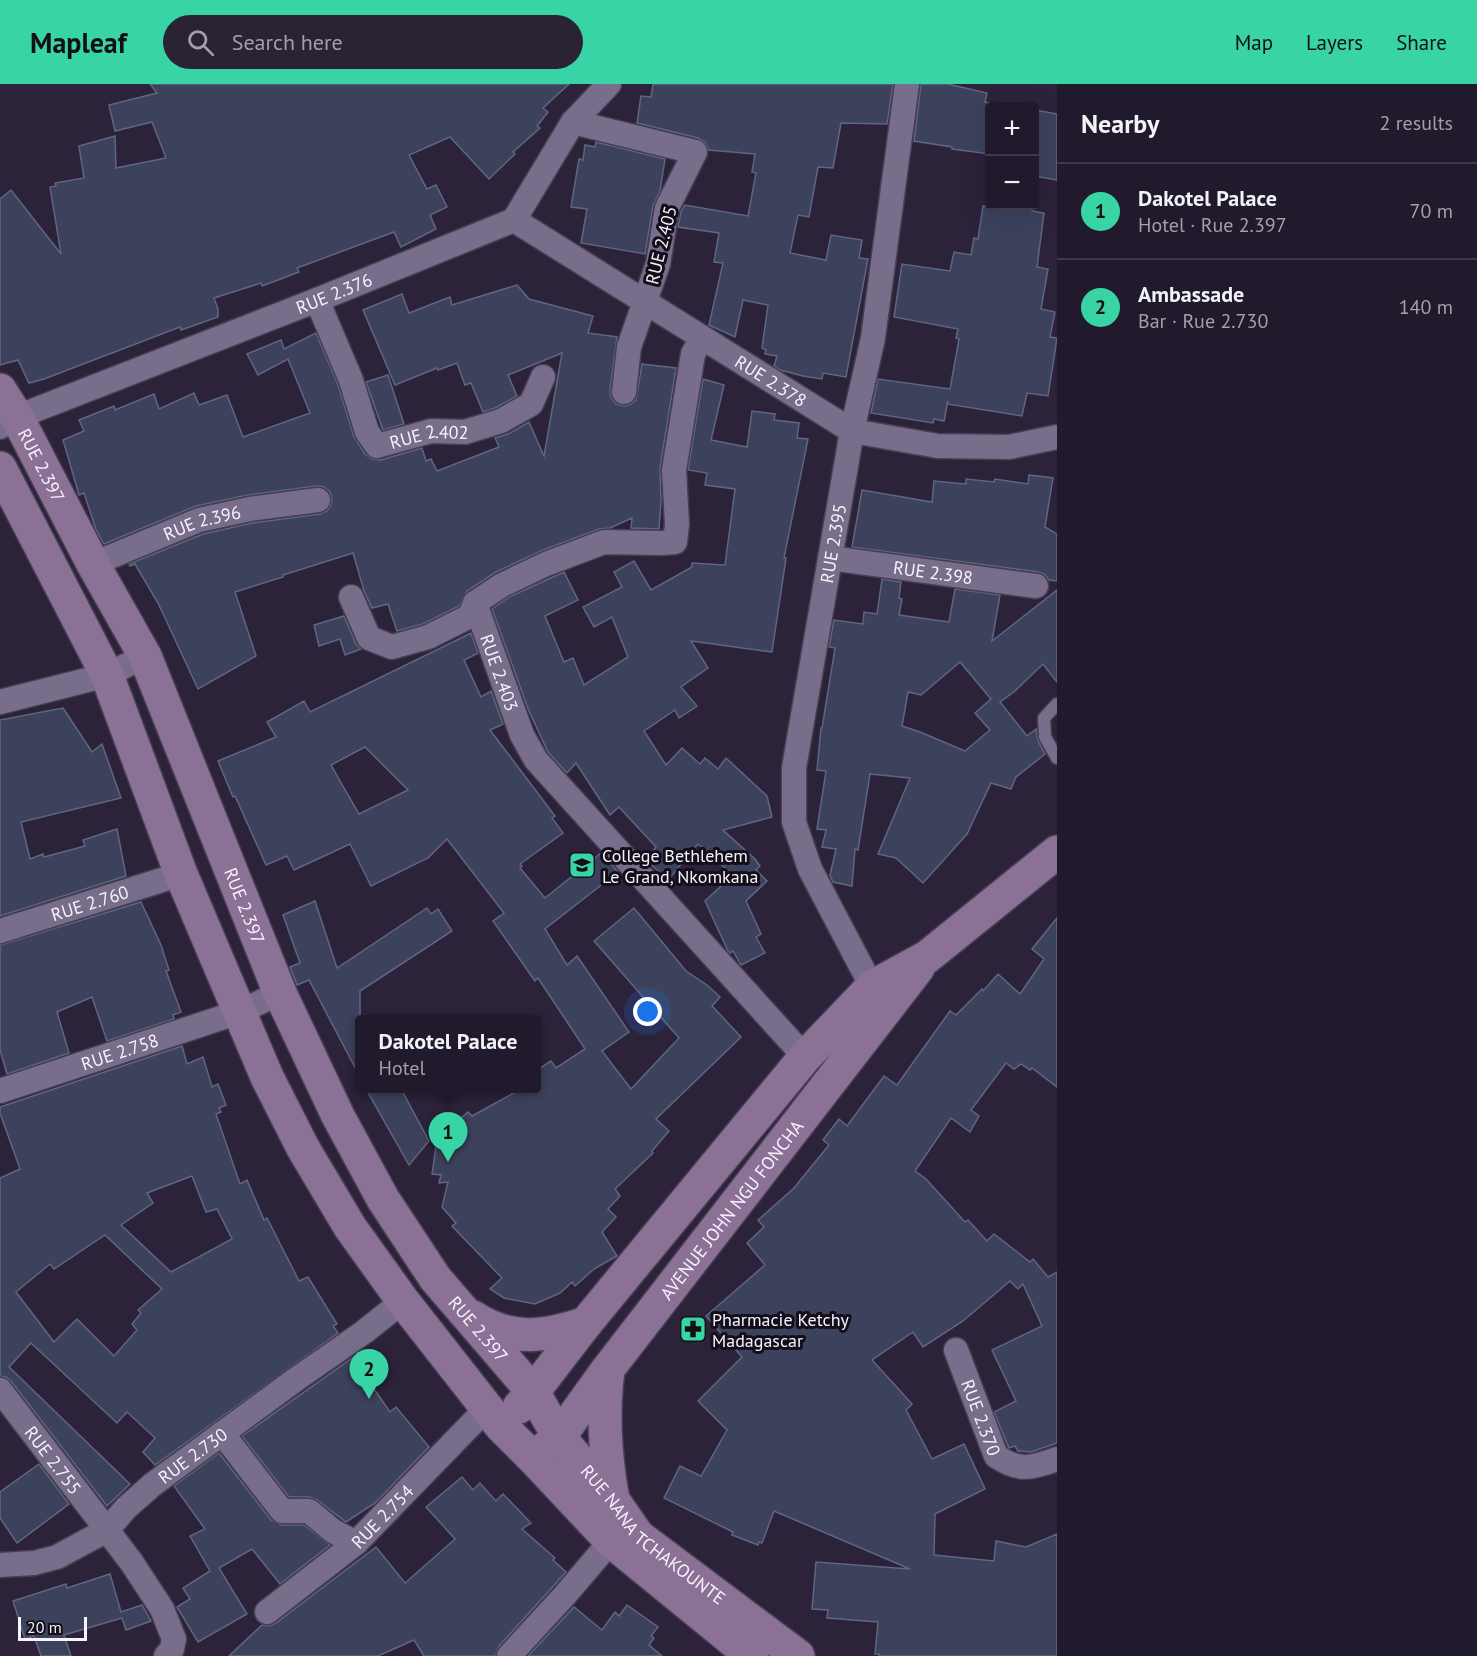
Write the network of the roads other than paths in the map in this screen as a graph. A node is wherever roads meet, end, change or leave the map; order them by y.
1 (609, 84) edge
2 (907, 84) edge
3 (573, 122) junction
4 (514, 220) junction
5 (317, 300) junction
6 (646, 303) junction
7 (702, 338) junction
8 (543, 377) dead end
9 (624, 392) dead end
10 (6, 411) edge
11 (852, 432) junction
12 (1057, 437) edge
13 (0, 468) edge
14 (318, 500) dead end
15 (830, 558) junction
16 (93, 564) junction
17 (1036, 586) dead end
18 (351, 597) dead end
19 (475, 603) junction
20 (145, 656) junction
21 (107, 675) junction
22 (0, 702) edge
23 (1057, 704) edge
24 (1057, 758) edge
25 (1057, 852) edge
26 (181, 874) junction
27 (0, 931) edge
28 (927, 957) junction
29 (872, 987) junction
30 (280, 993) junction
31 (239, 1012) junction
32 (805, 1057) junction
33 (0, 1091) edge
34 (403, 1301) junction
35 (463, 1311) junction
36 (585, 1323) junction
37 (956, 1350) dead end
38 (608, 1369) junction
39 (0, 1390) edge
40 (533, 1392) junction
41 (494, 1417) junction
42 (222, 1433) junction
43 (560, 1437) junction
44 (533, 1458) junction
45 (1057, 1459) edge
46 (613, 1500) junction
47 (107, 1530) junction
48 (611, 1541) junction
49 (356, 1543) junction
50 (0, 1565) edge
51 (267, 1612) dead end
52 (166, 1656) edge
53 (509, 1656) edge
54 (752, 1656) edge
55 (798, 1656) edge

1 - 3 street
2 - 11 street, RUE 2.395
3 - 4 street
3 - 6 street, RUE 2.405
4 - 5 street, RUE 2.376
4 - 6 street, RUE 2.378
5 - 8 street, RUE 2.402
5 - 10 street, RUE 2.376
6 - 7 street, RUE 2.378
6 - 9 street, RUE 2.405
7 - 11 street, RUE 2.378
7 - 19 street
10 - 16 main road, RUE 2.397
11 - 12 street, RUE 2.378
11 - 15 street, RUE 2.395
13 - 21 main road
14 - 16 street, RUE 2.396
15 - 17 street, RUE 2.398
15 - 29 street, RUE 2.395
16 - 20 main road, RUE 2.397
18 - 19 street
19 - 32 street, RUE 2.403
20 - 21 street
20 - 30 main road, RUE 2.397
21 - 22 street
21 - 26 main road
23 - 24 lane
25 - 28 main road, AVENUE JOHN NGU FONCHA
26 - 27 street, RUE 2.760
26 - 31 main road
28 - 29 main road, AVENUE JOHN NGU FONCHA
28 - 38 main road, AVENUE JOHN NGU FONCHA
29 - 32 main road, AVENUE JOHN NGU FONCHA
30 - 31 street, RUE 2.758
30 - 35 main road, RUE 2.397
31 - 33 street, RUE 2.758
31 - 34 main road
32 - 36 main road, AVENUE JOHN NGU FONCHA
34 - 41 main road
34 - 42 street, RUE 2.730
35 - 36 main road
35 - 40 main road, RUE 2.397
36 - 40 main road, AVENUE JOHN NGU FONCHA
37 - 45 street, RUE 2.370
38 - 43 main road, AVENUE JOHN NGU FONCHA
38 - 46 main road
39 - 47 street, RUE 2.755
40 - 41 main road, AVENUE JOHN NGU FONCHA
40 - 43 main road, RUE NANA TCHAKOUNTE
41 - 44 main road, RUE NANA TCHAKOUNTE
41 - 49 street, RUE 2.754
42 - 47 street, RUE 2.730
42 - 49 street
43 - 44 main road, AVENUE JOHN NGU FONCHA
43 - 46 main road, RUE NANA TCHAKOUNTE
44 - 48 main road, RUE NANA TCHAKOUNTE
46 - 55 main road, RUE NANA TCHAKOUNTE
47 - 50 street
47 - 52 street
48 - 53 street
48 - 54 main road, RUE NANA TCHAKOUNTE
49 - 51 street, RUE 2.754

